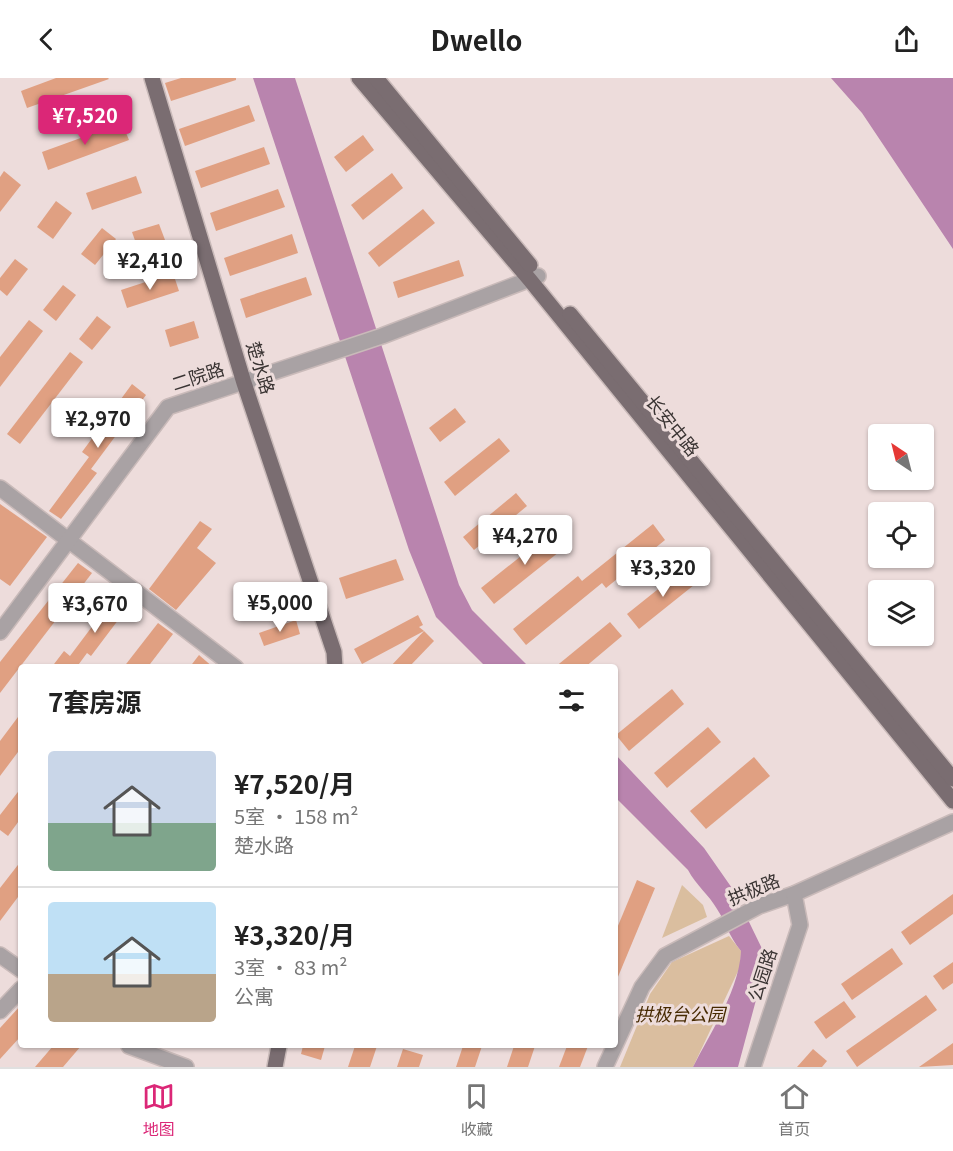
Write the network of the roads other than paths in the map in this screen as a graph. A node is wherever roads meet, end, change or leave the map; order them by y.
1 (152, 78) edge
2 (359, 78) edge
3 (376, 78) edge
4 (534, 278) junction
5 (244, 383) junction
6 (0, 488) edge
7 (67, 539) junction
8 (0, 632) edge
9 (231, 664) edge
10 (335, 664) edge
11 (953, 779) edge
12 (953, 801) edge
13 (953, 822) edge
14 (794, 894) junction
15 (0, 955) edge
16 (18, 968) edge
17 (18, 992) edge
18 (0, 1011) edge
19 (618, 1039) edge
20 (134, 1048) edge
21 (279, 1048) edge
22 (614, 1048) edge
23 (186, 1067) edge
24 (275, 1067) edge
25 (605, 1067) edge
26 (753, 1067) edge

1 - 5 main road, 楚水路
2 - 4 main road, 长安中路
3 - 4 main road, 长安中路
4 - 5 street, 二院路
4 - 11 main road, 长安中路
4 - 12 main road, 长安中路
5 - 7 street, 二院路
5 - 10 main road, 楚水路
6 - 7 street
7 - 8 street, 二院路
7 - 9 street
13 - 14 street, 拱极路
14 - 19 street, 拱极路
14 - 26 street, 公园路
15 - 16 street
17 - 18 street
20 - 23 street
21 - 24 main road
22 - 25 street, 拱极路

